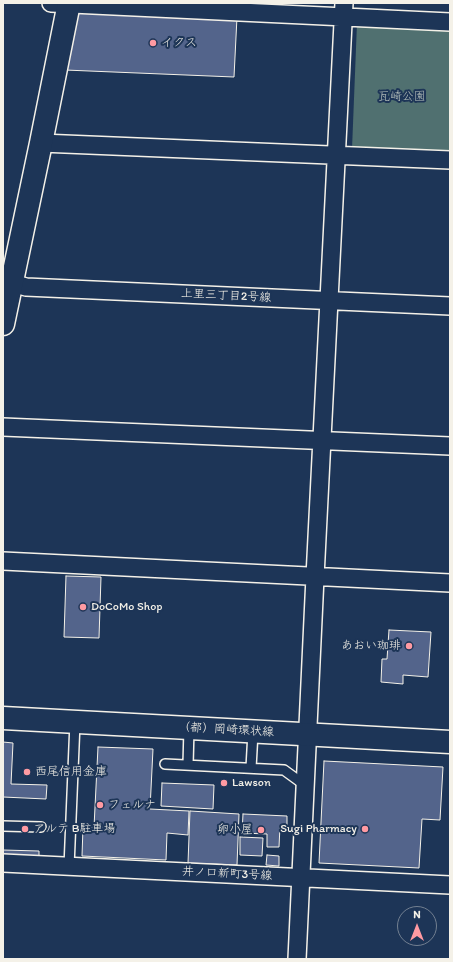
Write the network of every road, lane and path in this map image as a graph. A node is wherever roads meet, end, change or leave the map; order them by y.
1 (63, 3) edge
2 (344, 10) edge
3 (450, 22) edge
4 (41, 143) junction
5 (337, 156) junction
6 (450, 160) edge
7 (7, 283) edge
8 (329, 300) junction
9 (450, 306) edge
10 (3, 324) edge
11 (3, 427) edge
12 (322, 440) junction
13 (450, 446) edge
14 (3, 561) edge
15 (315, 577) junction
16 (450, 583) edge
17 (3, 718) edge
18 (75, 722) junction
19 (189, 728) junction
20 (253, 731) junction
21 (308, 734) junction
22 (450, 742) edge
23 (165, 764) dead end
24 (188, 765) junction
25 (251, 768) junction
26 (306, 786) junction
27 (3, 826) edge
28 (42, 827) dead end
29 (3, 864) edge
30 (69, 867) junction
31 (301, 878) junction
32 (450, 885) edge
33 (297, 959) edge

1 - 2 street
1 - 4 street
2 - 3 street
2 - 5 street
4 - 5 street
4 - 7 street
5 - 6 street
5 - 8 street
7 - 8 street, 上里三丁目2号線
7 - 10 street
8 - 9 street, 上里三丁目2号線
8 - 12 street
11 - 12 street
12 - 13 street
12 - 15 street
14 - 15 street
15 - 16 street
15 - 21 street
17 - 18 street, （都）岡崎環状線
18 - 19 street, （都）岡崎環状線
18 - 30 lane
19 - 20 street, （都）岡崎環状線
19 - 24 lane
20 - 21 street, （都）岡崎環状線
20 - 25 lane
21 - 22 street, （都）岡崎環状線
21 - 26 street
23 - 24 lane
24 - 25 lane
25 - 26 lane
26 - 31 street
27 - 28 lane
29 - 30 street, 井ノ口新町3号線
30 - 31 street, 井ノ口新町3号線
31 - 32 street, 井ノ口新町3号線
31 - 33 street

